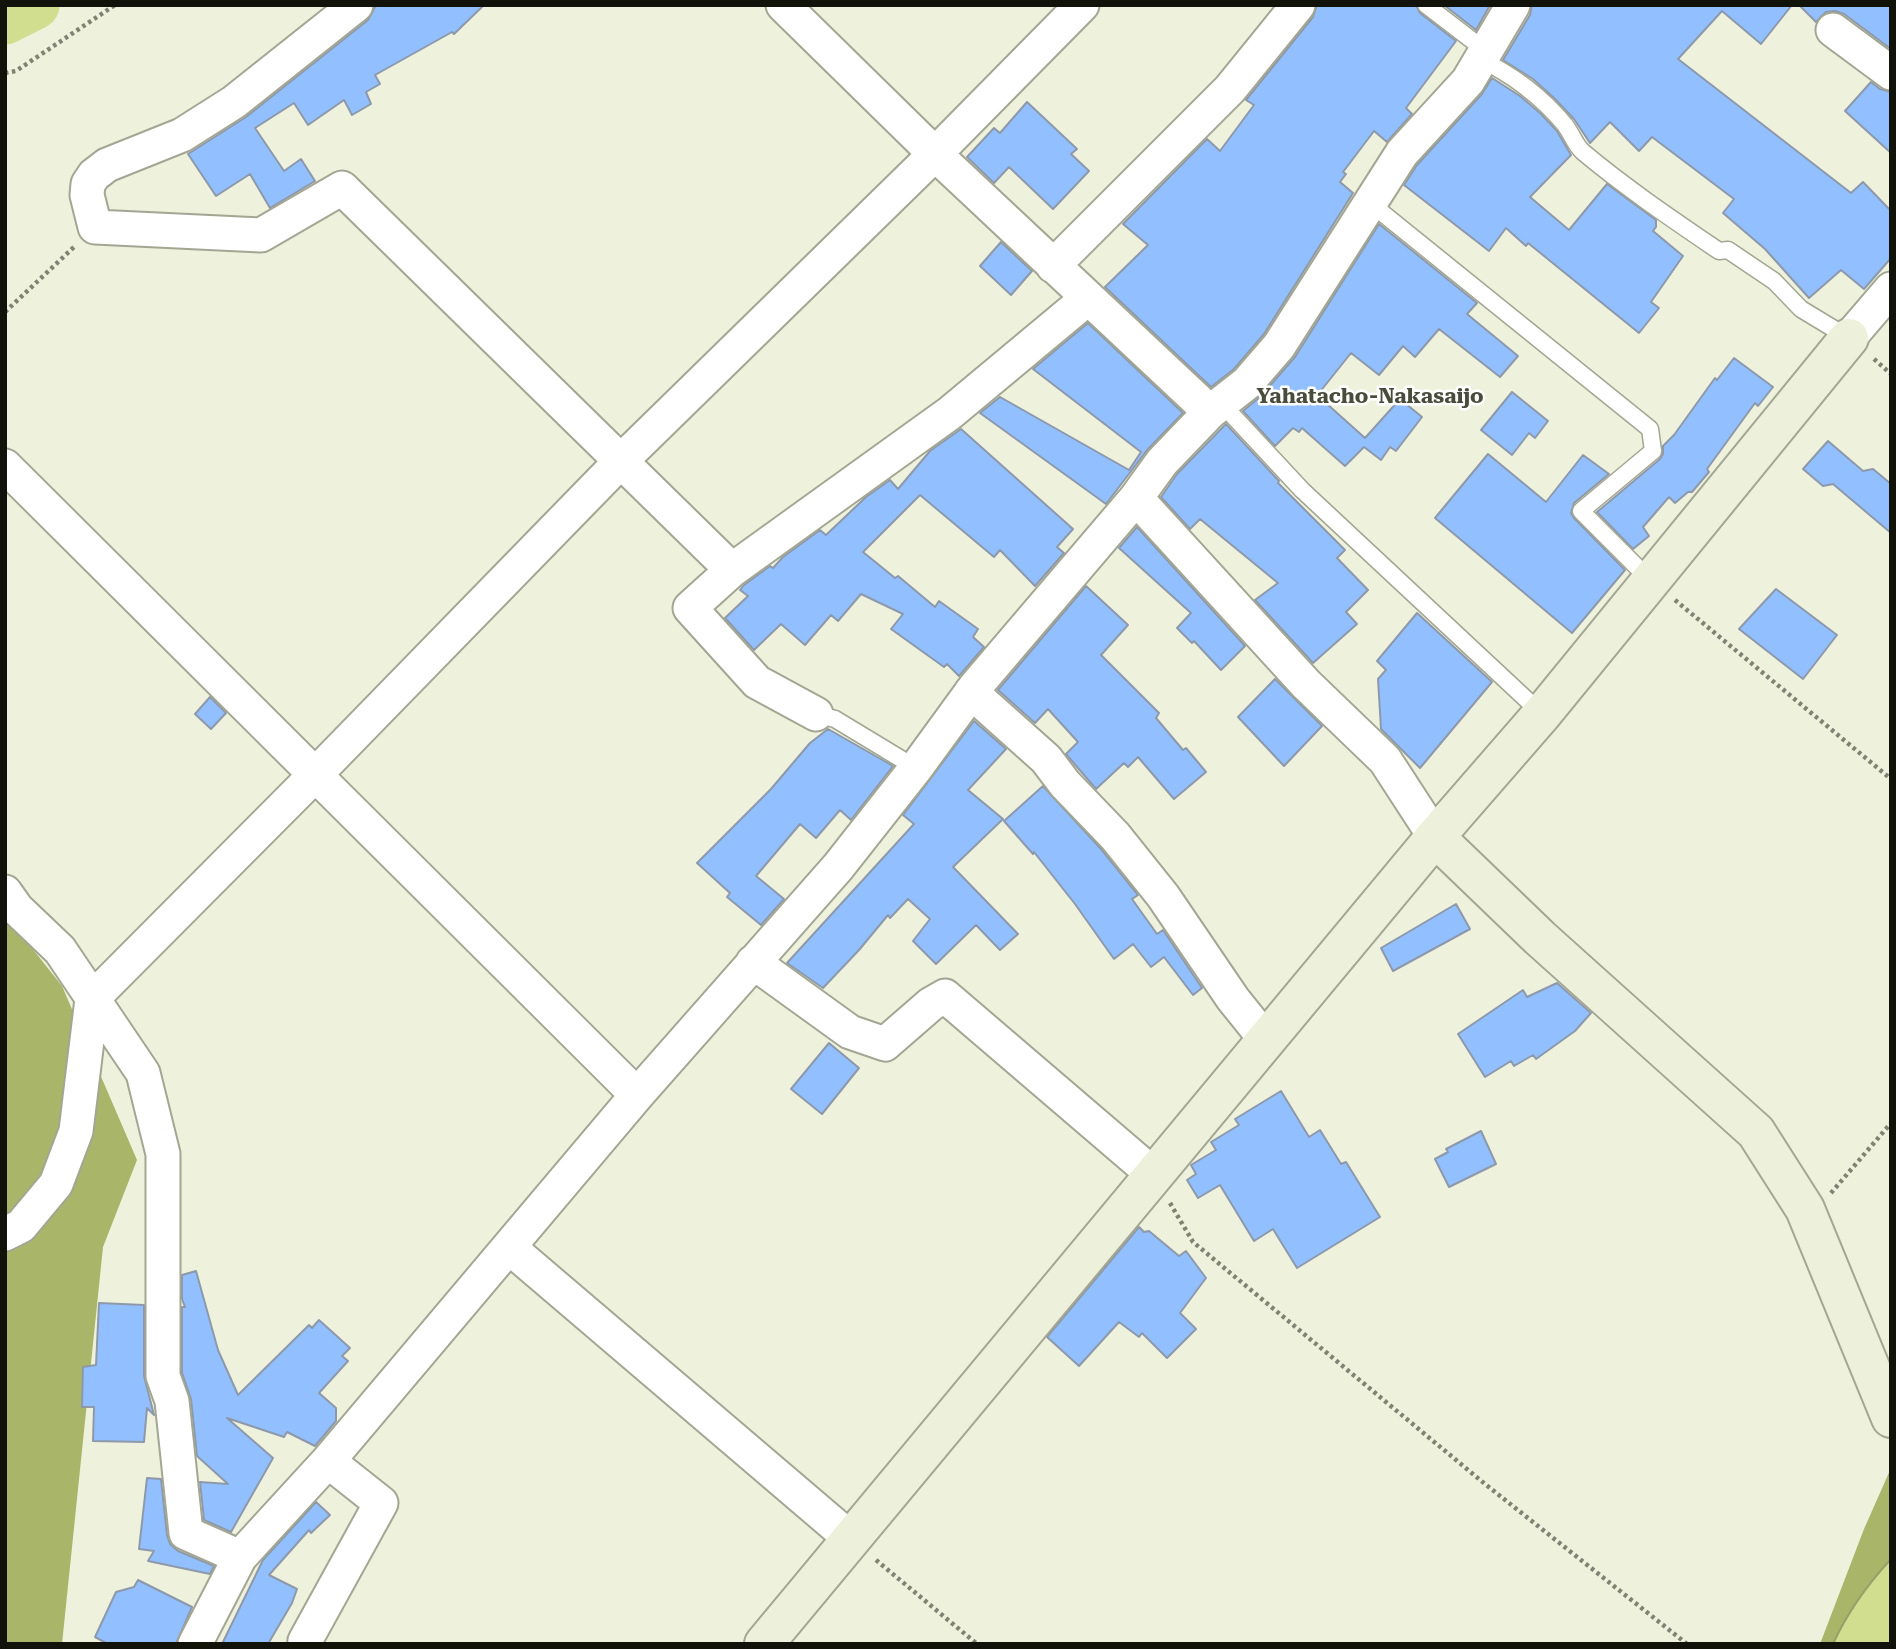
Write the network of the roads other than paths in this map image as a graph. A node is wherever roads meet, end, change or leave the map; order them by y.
1 (356, 5) edge
2 (783, 5) edge
3 (1082, 5) edge
4 (1298, 5) edge
5 (1426, 5) edge
6 (1513, 5) edge
7 (1833, 30) dead end
8 (1483, 55) junction
9 (1891, 73) edge
10 (935, 154) junction
11 (1370, 203) junction
12 (1054, 266) junction
13 (1891, 289) edge
14 (1088, 298) junction
15 (1849, 338) junction
16 (1216, 408) junction
17 (622, 460) junction
18 (5, 466) edge
19 (1136, 498) junction
20 (732, 570) junction
21 (1650, 580) junction
22 (971, 692) junction
23 (816, 714) joint
24 (1542, 714) junction
25 (916, 768) junction
26 (314, 776) junction
27 (1435, 837) junction
28 (5, 892) edge
29 (753, 962) junction
30 (92, 999) junction
31 (1266, 1040) junction
32 (637, 1095) junction
33 (1154, 1175) junction
34 (5, 1234) edge
35 (510, 1248) junction
36 (1891, 1418) edge
37 (328, 1461) junction
38 (851, 1539) junction
39 (240, 1557) junction
40 (195, 1644) edge
41 (307, 1644) edge
42 (764, 1644) edge

1 - 17 street
2 - 10 street
3 - 10 street
4 - 12 street
5 - 8 lane
6 - 8 street
7 - 9 street
8 - 11 street
8 - 15 lane
10 - 12 street
10 - 17 street
11 - 16 street
11 - 21 lane
12 - 14 street
13 - 15 street
14 - 16 street
14 - 20 street
15 - 21 street
16 - 19 street
16 - 24 lane
17 - 20 street
17 - 26 street
18 - 26 street
19 - 22 street
19 - 27 street
20 - 23 street
21 - 24 street
22 - 25 street
22 - 31 street
23 - 25 lane
24 - 27 street
25 - 29 street
26 - 30 street
26 - 32 street
27 - 31 street
27 - 36 street
28 - 30 street
29 - 32 street
29 - 33 street
30 - 34 street
30 - 39 street
31 - 33 street
32 - 35 street
33 - 38 street
35 - 37 street
35 - 38 street
37 - 39 street
37 - 41 street
38 - 42 street
39 - 40 street

